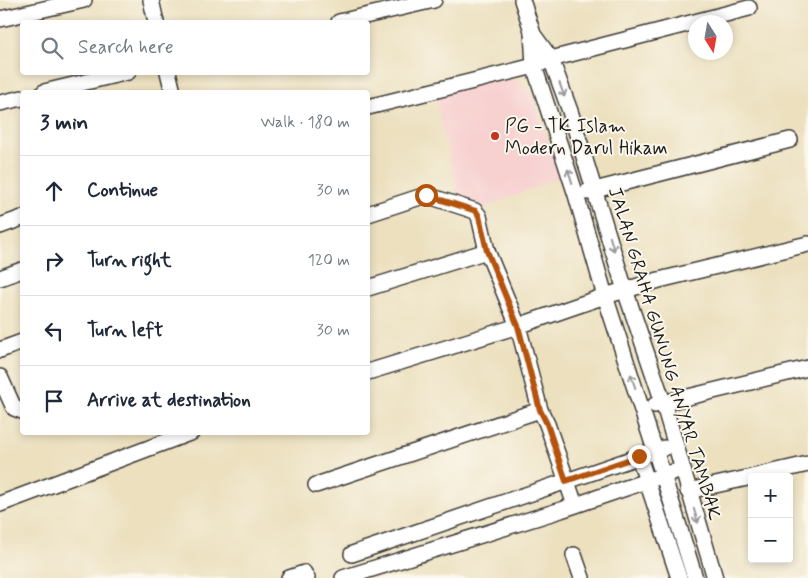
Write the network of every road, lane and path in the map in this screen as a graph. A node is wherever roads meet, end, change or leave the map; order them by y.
1 (84, 0) edge
2 (151, 0) edge
3 (434, 0) edge
4 (522, 0) edge
5 (749, 8) dead end
6 (0, 19) edge
7 (156, 20) edge
8 (348, 20) edge
9 (532, 31) junction
10 (551, 59) junction
11 (534, 66) junction
12 (115, 75) edge
13 (169, 75) edge
14 (52, 90) edge
15 (172, 90) edge
16 (20, 98) edge
17 (0, 103) edge
18 (370, 107) edge
19 (790, 140) dead end
20 (595, 190) junction
21 (576, 195) junction
22 (370, 213) edge
23 (20, 219) edge
24 (0, 226) edge
25 (808, 244) edge
26 (487, 251) junction
27 (20, 271) edge
28 (0, 278) edge
29 (370, 287) edge
30 (625, 290) junction
31 (605, 296) junction
32 (518, 326) junction
33 (20, 343) edge
34 (0, 350) edge
35 (808, 368) edge
36 (370, 371) edge
37 (0, 377) edge
38 (663, 402) junction
39 (641, 408) junction
40 (20, 410) edge
41 (540, 410) junction
42 (184, 435) edge
43 (675, 445) junction
44 (655, 450) junction
45 (639, 456) junction
46 (808, 464) edge
47 (682, 469) junction
48 (769, 473) edge
49 (664, 475) junction
50 (748, 478) edge
51 (647, 481) junction
52 (567, 483) junction
53 (316, 485) dead end
54 (688, 491) junction
55 (574, 503) junction
56 (0, 504) edge
57 (496, 505) junction
58 (503, 526) junction
59 (352, 554) dead end
60 (574, 555) dead end
61 (289, 578) edge
62 (307, 578) edge
63 (342, 578) edge
64 (582, 578) edge
65 (679, 578) edge
66 (695, 578) edge
67 (715, 578) edge

1 - 6 street
2 - 7 street
3 - 8 street
4 - 9 street
5 - 10 street
9 - 10 street, JALAN GRAHA GUNUNG ANYAR TAMBAK
9 - 11 street, JALAN GRAHA GUNUNG ANYAR TAMBAK
10 - 11 street
10 -> 20 street, JALAN GRAHA GUNUNG ANYAR TAMBAK
11 - 18 street
21 -> 11 street, JALAN GRAHA GUNUNG ANYAR TAMBAK
12 - 14 street
13 - 15 street
16 - 17 street
19 - 20 street
20 - 21 street
20 -> 30 street, JALAN GRAHA GUNUNG ANYAR TAMBAK
21 - 31 street, JALAN GRAHA GUNUNG ANYAR TAMBAK
22 - 26 street
23 - 24 street
25 - 30 street
26 - 29 street
26 - 32 street
27 - 28 street
30 - 31 street
30 - 38 street, JALAN GRAHA GUNUNG ANYAR TAMBAK
31 - 32 street
39 -> 31 street, JALAN GRAHA GUNUNG ANYAR TAMBAK
32 - 36 street
32 - 41 street
33 - 34 street
35 - 38 street
37 - 40 street
38 - 39 street
38 - 43 street, JALAN GRAHA GUNUNG ANYAR TAMBAK
39 - 44 street, JALAN GRAHA GUNUNG ANYAR TAMBAK
41 - 52 street
41 - 53 street
42 - 56 street
43 - 44 street
43 - 47 street, JALAN GRAHA GUNUNG ANYAR TAMBAK
44 - 45 street
44 - 49 street, JALAN GRAHA GUNUNG ANYAR TAMBAK
45 - 51 street
45 - 52 street
46 - 48 street
47 - 49 street
47 - 54 street, JALAN GRAHA GUNUNG ANYAR TAMBAK
49 - 51 street
49 - 66 street, JALAN GRAHA GUNUNG ANYAR TAMBAK
50 - 54 street
51 - 55 street
51 - 65 street
52 - 55 street
52 - 57 street
54 -> 67 street, JALAN GRAHA GUNUNG ANYAR TAMBAK
55 - 58 street
57 - 58 street
57 - 59 street
58 - 63 street
60 - 64 street
61 - 62 street

